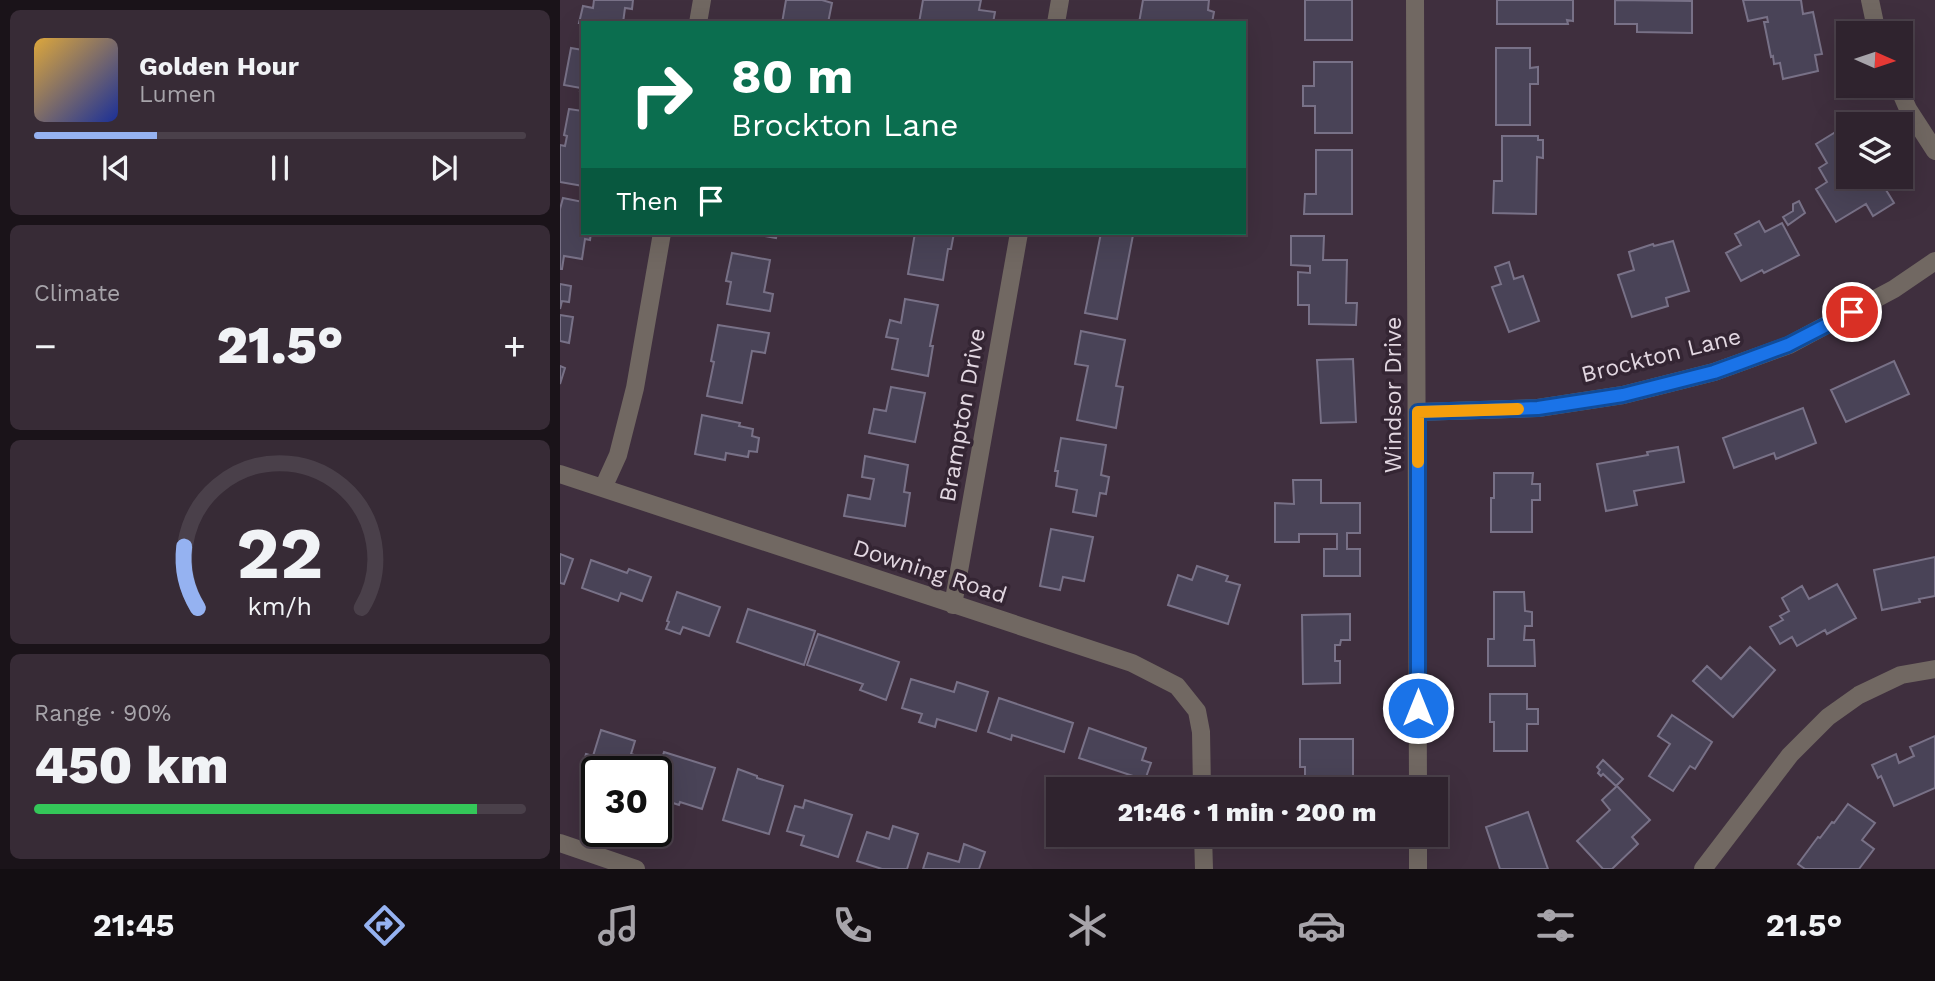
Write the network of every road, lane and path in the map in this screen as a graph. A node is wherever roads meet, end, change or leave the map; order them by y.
1 (702, 0) edge
2 (1060, 0) edge
3 (1415, 0) edge
4 (1870, 0) edge
5 (698, 21) edge
6 (1056, 21) edge
7 (1874, 21) edge
8 (1903, 98) edge
9 (1935, 151) edge
10 (662, 235) edge
11 (1019, 235) edge
12 (1935, 261) edge
13 (1418, 412) junction
14 (560, 474) edge
15 (603, 488) junction
16 (953, 605) junction
17 (1935, 669) edge
18 (1202, 777) edge
19 (1418, 777) edge
20 (560, 843) edge
21 (1203, 847) edge
22 (1418, 847) edge
23 (636, 869) edge
24 (1204, 869) edge
25 (1418, 869) edge
26 (1703, 869) edge

1 - 5 street
2 - 6 street
3 - 13 street, Windsor Drive
4 - 7 street
8 - 9 street
10 - 15 street
11 - 16 street, Brampton Drive
12 - 13 street, Brockton Lane
13 - 19 street, Windsor Drive
14 - 15 street, Downing Road
15 - 16 street, Downing Road
16 - 18 street, Downing Road
17 - 26 street
20 - 23 street
21 - 24 street
22 - 25 street

